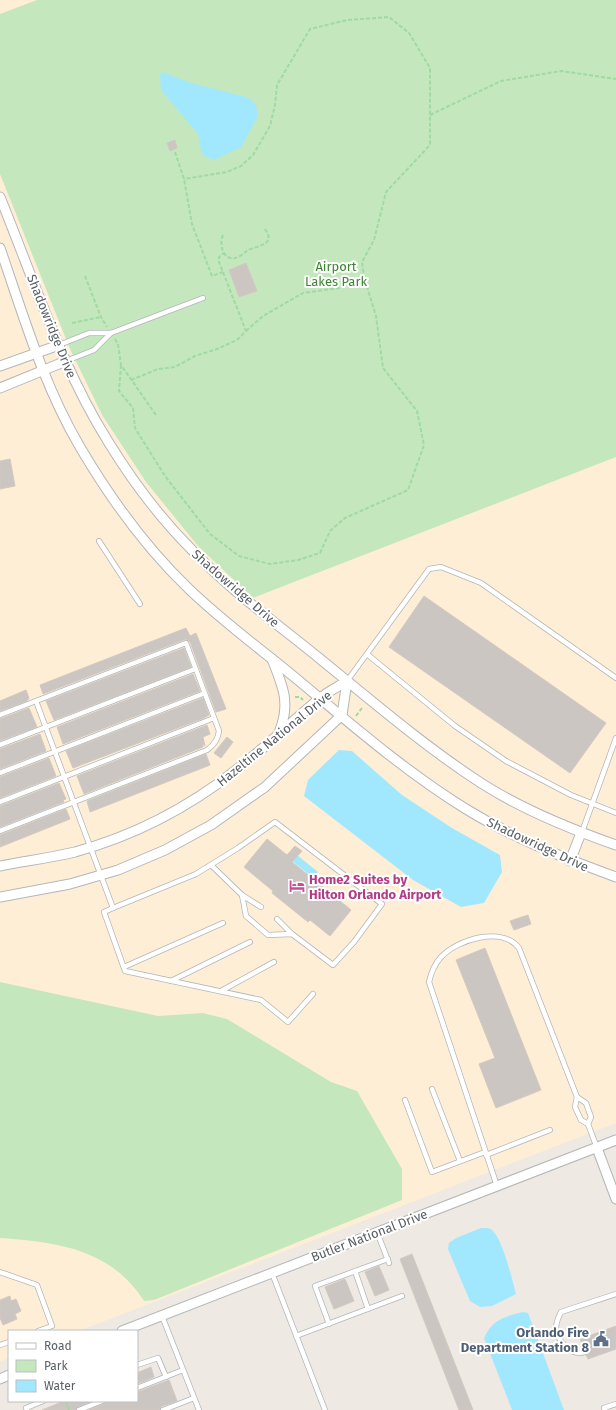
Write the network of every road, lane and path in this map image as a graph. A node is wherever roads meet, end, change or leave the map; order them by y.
1 (616, 79) edge
2 (430, 115) junction
3 (175, 152) dead end
4 (184, 179) junction
5 (0, 197) edge
6 (264, 228) dead end
7 (223, 235) dead end
8 (0, 248) edge
9 (224, 253) junction
10 (223, 272) junction
11 (85, 276) dead end
12 (364, 277) junction
13 (203, 298) dead end
14 (101, 317) junction
15 (72, 323) dead end
16 (246, 331) junction
17 (111, 333) junction
18 (59, 345) junction
19 (34, 352) junction
20 (66, 362) junction
21 (121, 365) junction
22 (0, 366) edge
23 (42, 372) junction
24 (131, 380) junction
25 (0, 388) edge
26 (156, 415) dead end
27 (99, 541) dead end
28 (140, 604) dead end
29 (368, 655) junction
30 (272, 659) junction
31 (195, 669) junction
32 (616, 678) edge
33 (347, 681) junction
34 (205, 693) junction
35 (295, 697) dead end
36 (320, 698) junction
37 (303, 700) dead end
38 (36, 701) junction
39 (362, 708) dead end
40 (0, 715) edge
41 (342, 715) junction
42 (356, 716) dead end
43 (214, 718) junction
44 (46, 727) junction
45 (279, 733) junction
46 (616, 738) edge
47 (0, 745) edge
48 (55, 752) junction
49 (0, 773) edge
50 (65, 776) junction
51 (0, 802) edge
52 (75, 802) junction
53 (593, 804) junction
54 (616, 813) edge
55 (0, 831) edge
56 (581, 833) junction
57 (616, 845) edge
58 (90, 847) junction
59 (570, 861) junction
60 (211, 865) junction
61 (0, 866) edge
62 (100, 876) junction
63 (616, 877) edge
64 (242, 895) junction
65 (0, 897) edge
66 (261, 906) dead end
67 (113, 908) junction
68 (277, 919) dead end
69 (223, 922) dead end
70 (292, 934) junction
71 (250, 942) dead end
72 (274, 962) dead end
73 (124, 967) junction
74 (171, 981) junction
75 (221, 991) junction
76 (313, 994) dead end
77 (432, 1089) dead end
78 (577, 1097) junction
79 (404, 1100) dead end
80 (588, 1124) junction
81 (550, 1130) dead end
82 (616, 1140) edge
83 (597, 1148) junction
84 (485, 1153) junction
85 (460, 1162) junction
86 (497, 1186) junction
87 (616, 1199) edge
88 (378, 1232) junction
89 (355, 1271) junction
90 (0, 1272) edge
91 (272, 1273) junction
92 (616, 1294) edge
93 (402, 1296) dead end
94 (368, 1309) junction
95 (162, 1316) junction
96 (329, 1324) junction
97 (41, 1330) edge
98 (125, 1330) edge
99 (296, 1336) junction
100 (585, 1352) dead end
101 (138, 1366) edge
102 (183, 1370) junction
103 (166, 1377) junction
104 (138, 1388) edge
105 (194, 1398) junction
106 (41, 1402) edge
107 (99, 1402) edge
108 (616, 1404) edge
109 (27, 1410) edge
110 (79, 1410) edge
111 (163, 1410) edge
112 (199, 1410) edge
113 (325, 1410) edge
114 (605, 1410) edge

1 - 2 path
2 - 4 path
2 - 12 path
3 - 4 path
4 - 10 path
5 - 18 street, Shadowridge Drive
6 - 9 path
7 - 9 path
8 - 19 street, Shadowridge Drive
9 - 10 path
10 - 16 path
11 - 14 path
12 - 16 path
12 - 21 path
13 - 17 lane
14 - 15 path
14 - 17 path
16 - 24 path
17 - 18 lane
17 - 20 lane
17 - 21 path
18 - 19 street
18 - 20 street, Shadowridge Drive
19 - 22 street
19 - 23 street, Shadowridge Drive
20 - 23 street
20 - 33 street, Shadowridge Drive
21 - 24 path
23 - 25 street
23 - 30 street, Shadowridge Drive
24 - 26 path
27 - 28 lane
29 - 32 lane
29 - 33 lane
29 - 53 lane
30 - 36 street, Shadowridge Drive
30 - 45 street
31 - 34 lane
31 - 38 lane
31 - 44 lane
33 - 36 street, Hazeltine National Drive
33 - 41 street, Hazeltine National Drive
33 - 56 street, Shadowridge Drive
34 - 43 lane
34 - 48 lane
35 - 37 path
36 - 41 street, Shadowridge Drive
36 - 45 street, Hazeltine National Drive
38 - 40 lane
38 - 44 lane
39 - 42 path
41 - 59 street, Shadowridge Drive
41 - 62 street, Hazeltine National Drive
43 - 50 lane
43 - 52 lane
44 - 47 lane
44 - 48 lane
45 - 58 street, Hazeltine National Drive
46 - 53 lane
48 - 49 lane
48 - 50 lane
50 - 51 lane
50 - 52 lane
52 - 55 lane
52 - 58 lane
53 - 54 lane
53 - 56 lane
56 - 57 street, Shadowridge Drive
56 - 59 street
58 - 61 street, Hazeltine National Drive
58 - 62 lane
59 - 63 street, Shadowridge Drive
60 - 64 lane
60 - 67 lane
60 - 70 lane
62 - 65 street, Hazeltine National Drive
62 - 67 lane
64 - 66 lane
64 - 70 lane
67 - 73 lane
68 - 70 lane
69 - 73 lane
71 - 74 lane
72 - 75 lane
73 - 74 lane
74 - 75 lane
75 - 76 lane
77 - 85 lane
78 - 80 lane
78 - 80 lane
78 - 84 lane
79 - 85 lane
80 - 83 lane
81 - 84 lane
82 - 83 street, Butler National Drive
83 - 86 street, Butler National Drive
83 - 87 street
84 - 85 lane
84 - 86 lane
86 - 88 street, Butler National Drive
88 - 89 lane
88 - 91 street, Butler National Drive
89 - 94 lane
89 - 96 lane
90 - 97 lane
91 - 95 street, Butler National Drive
91 - 99 lane
92 - 100 lane
93 - 94 lane
94 - 96 lane
95 - 98 street, Butler National Drive
95 - 102 lane
96 - 99 lane
99 - 113 lane
101 - 103 lane
102 - 103 lane
102 - 105 lane
103 - 104 lane
105 - 111 lane
105 - 112 lane
106 - 109 lane
107 - 110 lane
108 - 114 lane

